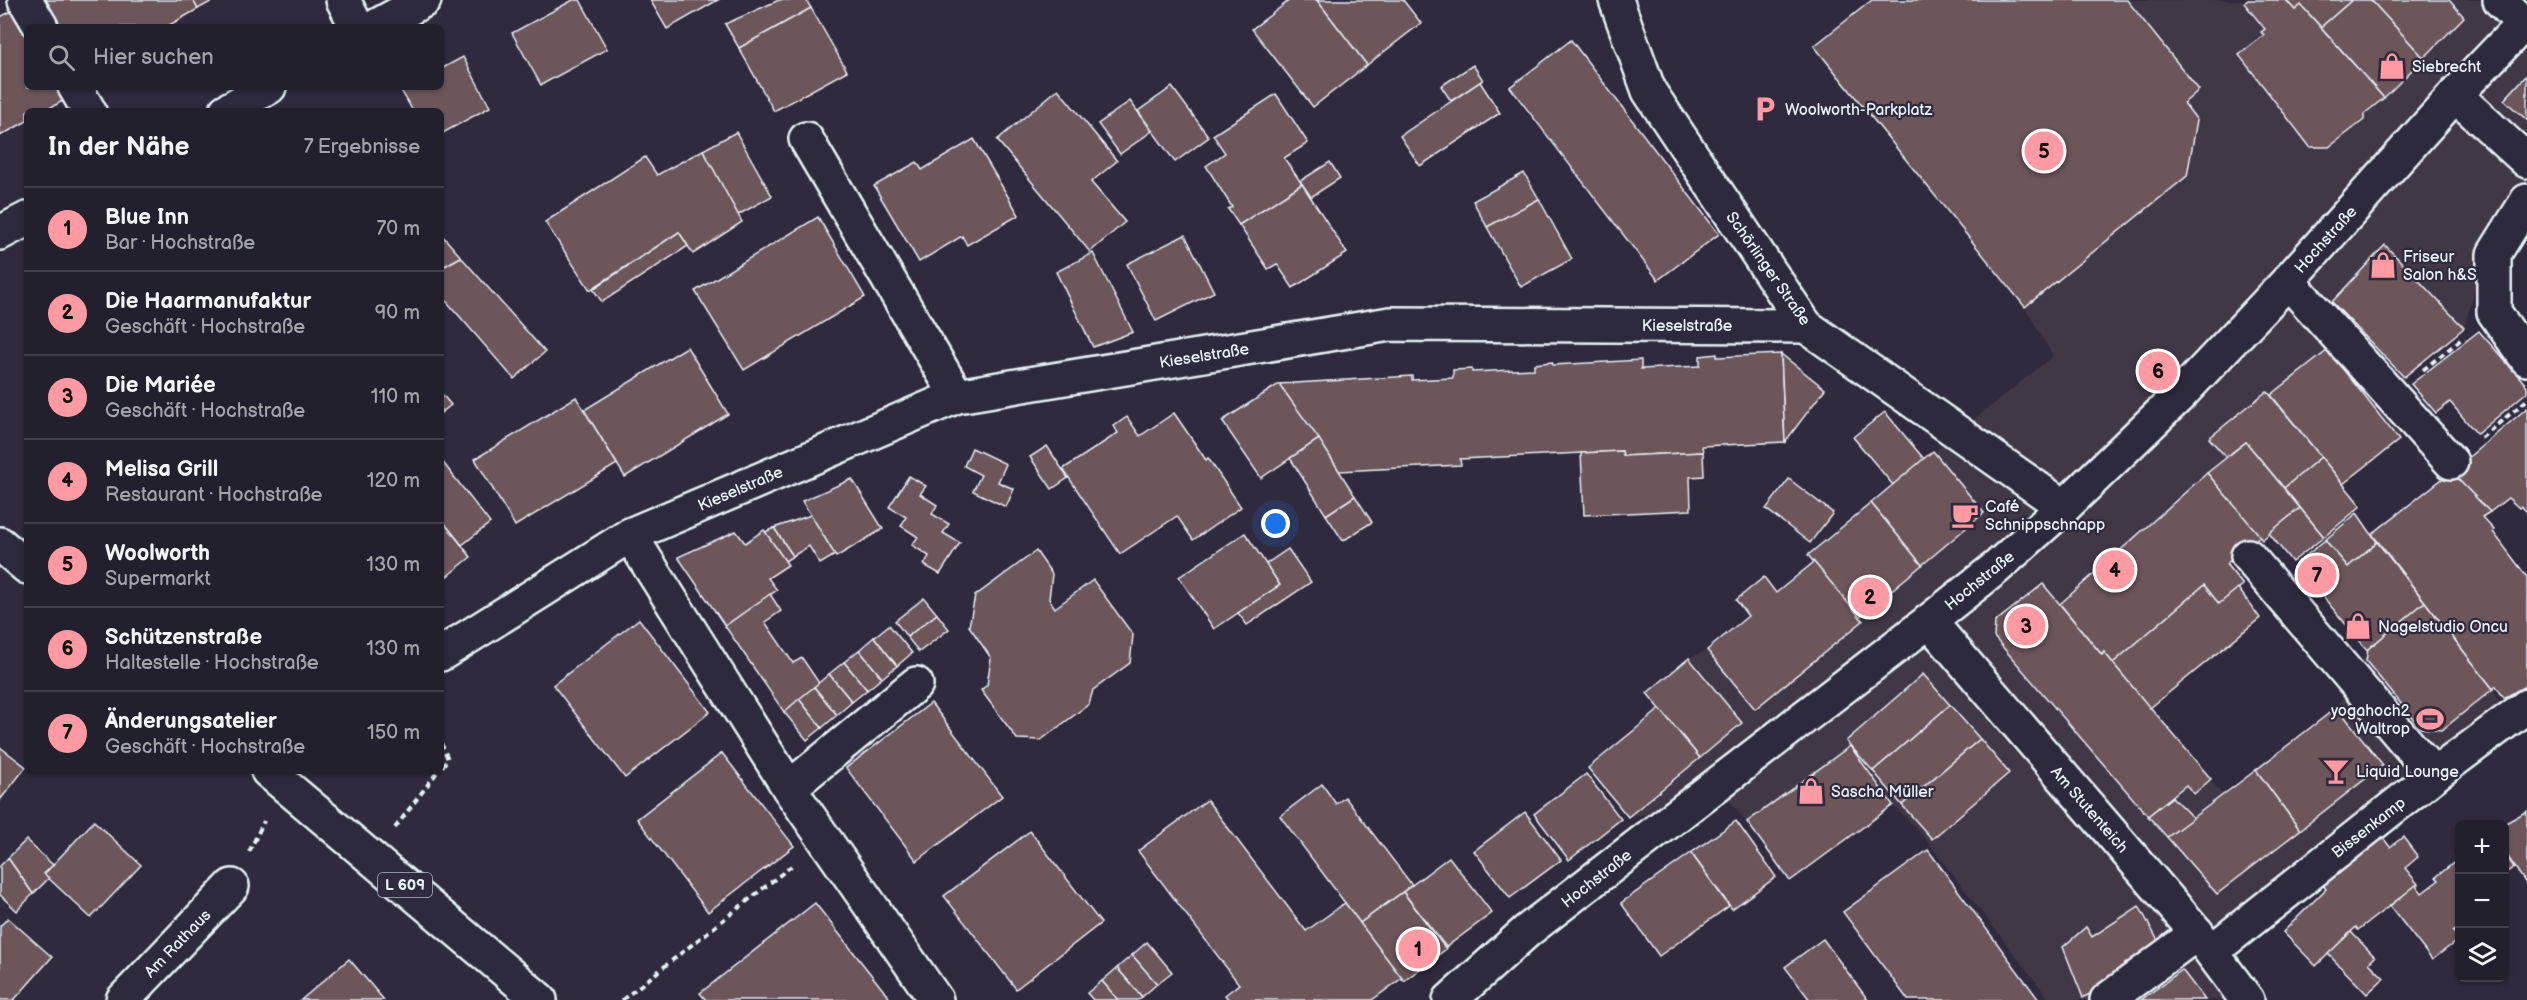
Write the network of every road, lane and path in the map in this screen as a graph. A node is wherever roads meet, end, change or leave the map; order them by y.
1 (25, 0) edge
2 (343, 0) edge
3 (424, 0) edge
4 (1616, 0) edge
5 (2500, 0) edge
6 (2525, 22) edge
7 (39, 24) edge
8 (355, 24) edge
9 (380, 24) edge
10 (77, 90) edge
11 (263, 90) edge
12 (2455, 95) junction
13 (87, 108) edge
14 (231, 108) edge
15 (806, 139) dead end
16 (2527, 161) edge
17 (2527, 201) edge
18 (24, 221) edge
19 (0, 233) edge
20 (2288, 281) junction
21 (2494, 312) junction
22 (1806, 326) junction
23 (2527, 359) edge
24 (957, 396) junction
25 (2392, 396) junction
26 (2527, 400) edge
27 (2451, 462) joint
28 (2064, 507) junction
29 (630, 535) junction
30 (0, 544) edge
31 (2248, 556) dead end
32 (24, 564) edge
33 (1929, 621) junction
34 (444, 652) edge
35 (916, 684) dead end
36 (2527, 706) edge
37 (436, 774) edge
38 (2434, 775) junction
39 (275, 777) edge
40 (789, 788) junction
41 (825, 839) junction
42 (372, 858) junction
43 (232, 886) joint
44 (2204, 942) junction
45 (123, 1000) edge
46 (540, 1000) edge
47 (622, 1000) edge
48 (936, 1000) edge
49 (1450, 1000) edge
50 (2107, 1000) edge
51 (2247, 1000) edge

1 - 7 street
2 - 8 street
3 - 9 street
4 - 22 street, Schörlinger Straße
5 - 6 street
6 - 12 street, Hochstraße
10 - 13 street
11 - 14 street
12 - 16 street
12 - 20 street, Hochstraße
15 - 24 street
17 - 21 street
18 - 19 street
20 - 25 street
20 - 28 street, Hochstraße
21 - 23 street
21 - 25 path
22 - 24 street, Kieselstraße
22 - 28 street, Schörlinger Straße
24 - 29 street, Kieselstraße
25 - 27 street
26 - 27 path
28 - 33 street, Hochstraße
29 - 34 street, Kieselstraße
29 - 40 street
30 - 32 street
31 - 38 street
33 - 44 street, Am Stutenteich
33 - 49 street, Hochstraße
35 - 40 street
36 - 38 street, Bissenkamp
37 - 42 path
38 - 44 street, Bissenkamp
39 - 42 street, L 609
39 - 43 path
40 - 41 street
41 - 47 path
41 - 48 street
42 - 46 street, L 609
43 - 45 street, Am Rathaus
44 - 50 street, Bissenkamp
44 - 51 street, Am Stutenteich

